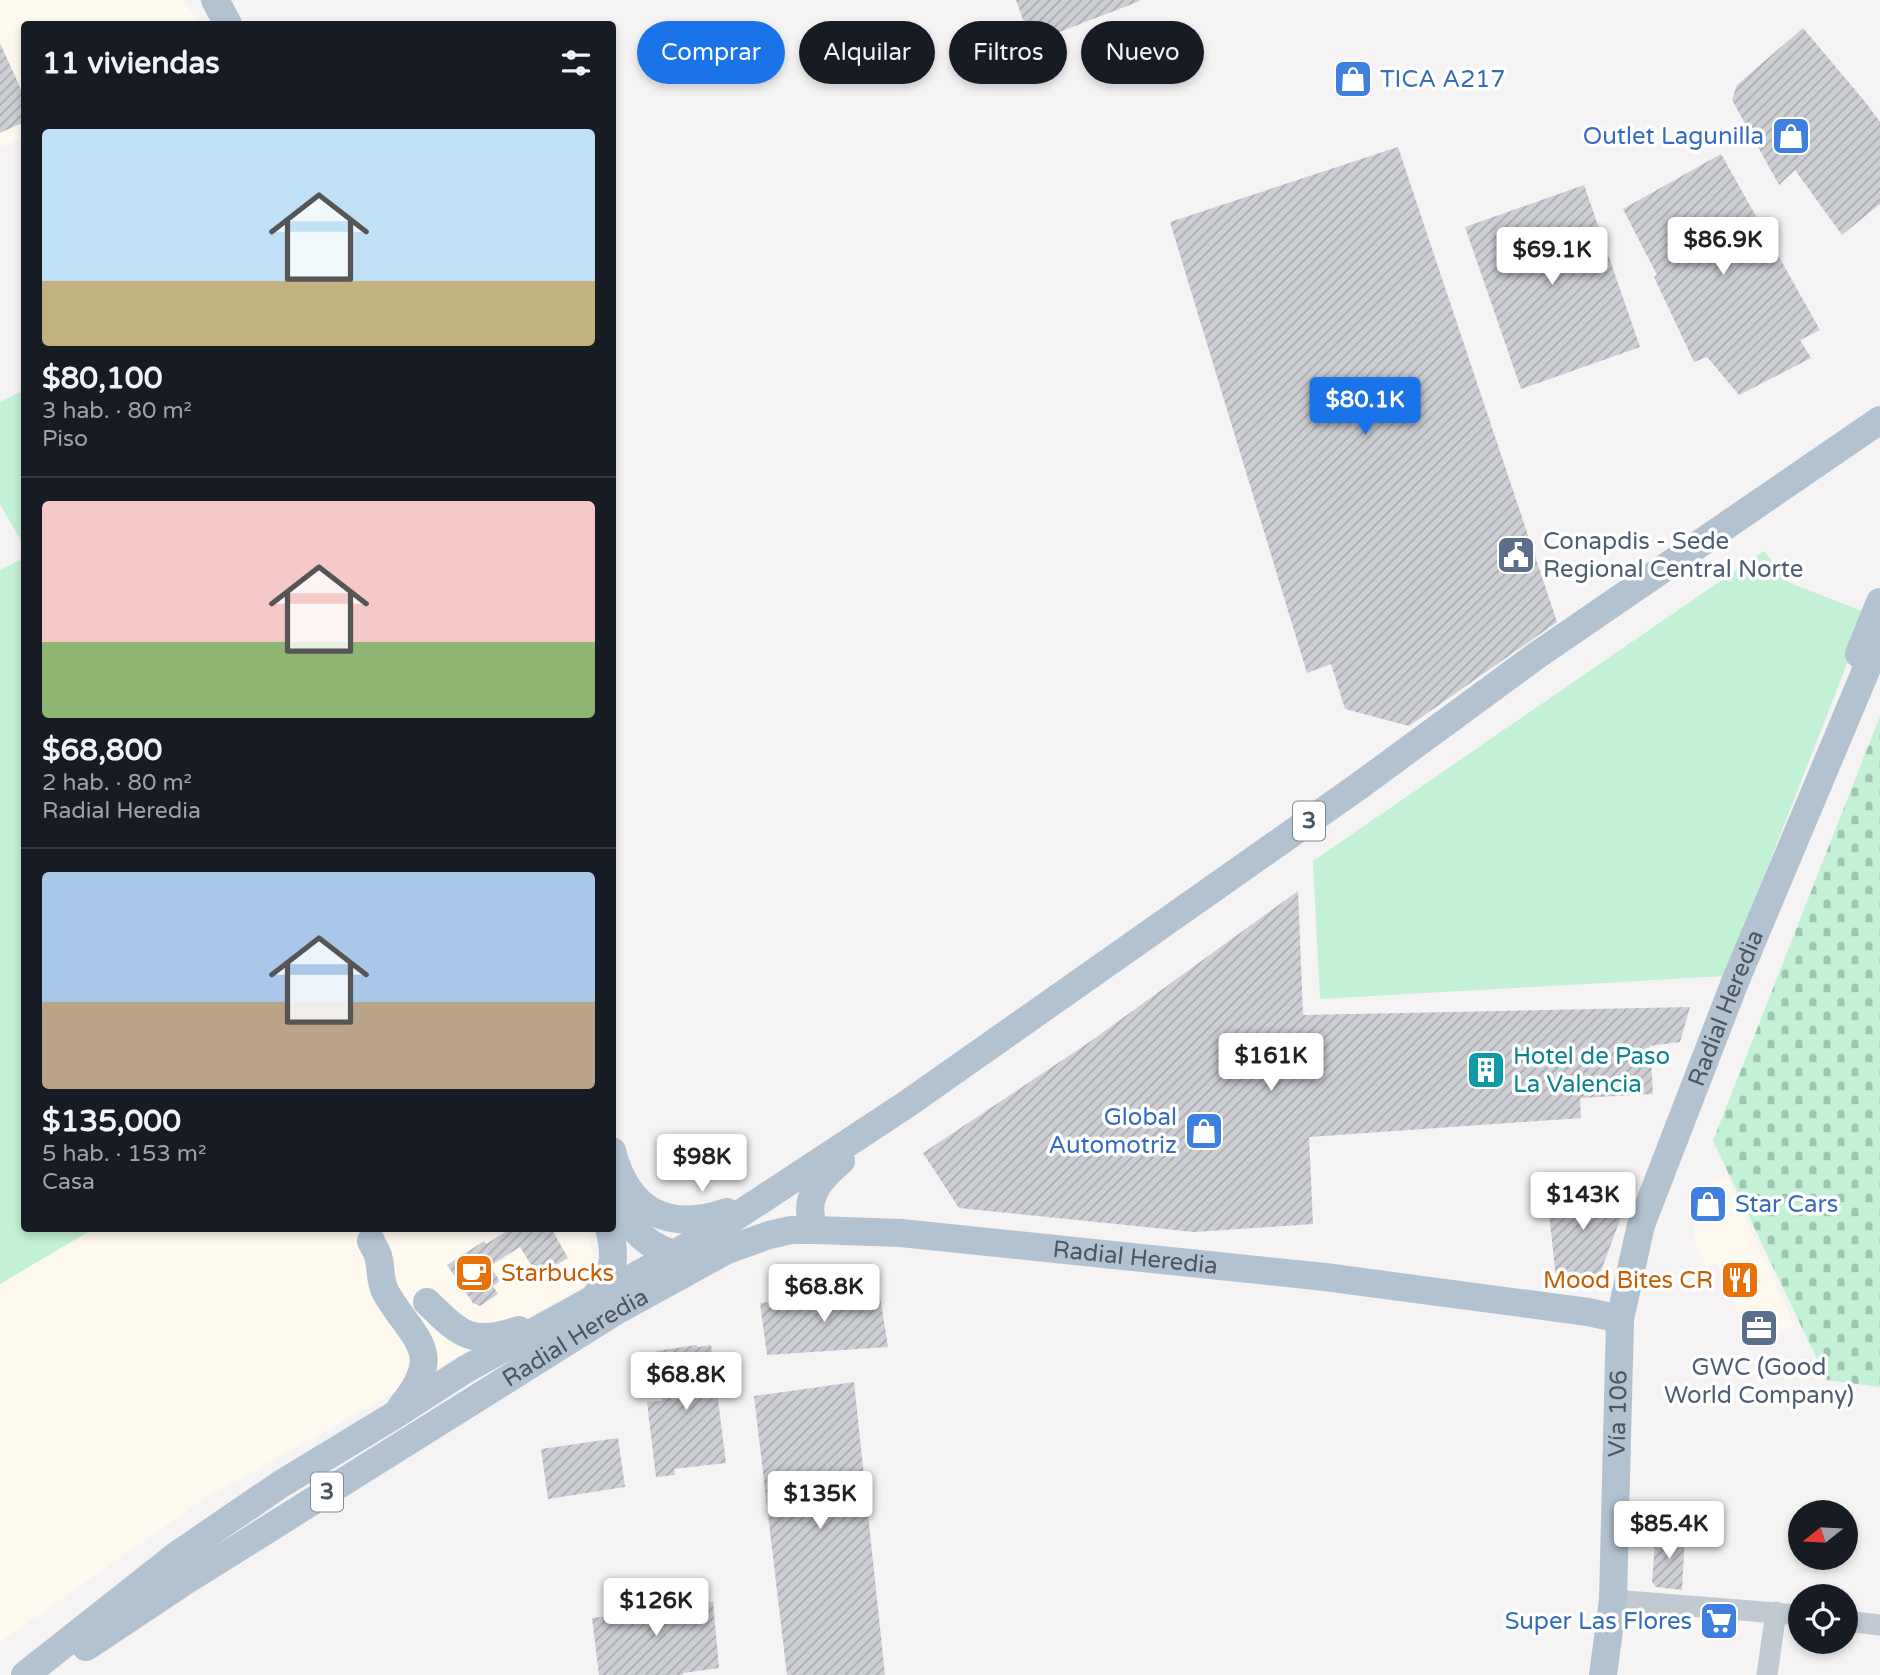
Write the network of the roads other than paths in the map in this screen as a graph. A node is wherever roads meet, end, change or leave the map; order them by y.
1 (200, 0) edge
2 (215, 0) edge
3 (210, 21) edge
4 (226, 21) edge
5 (1880, 420) edge
6 (1880, 429) edge
7 (1826, 459) junction
8 (1880, 603) edge
9 (1880, 637) edge
10 (1742, 968) junction
11 (907, 1104) junction
12 (616, 1164) edge
13 (798, 1175) junction
14 (616, 1204) edge
15 (815, 1230) junction
16 (610, 1232) edge
17 (371, 1241) dead end
18 (727, 1250) junction
19 (672, 1255) junction
20 (592, 1300) junction
21 (427, 1302) dead end
22 (559, 1318) junction
23 (1620, 1319) junction
24 (466, 1369) junction
25 (393, 1416) junction
26 (1613, 1600) junction
27 (1776, 1612) junction
28 (1788, 1613) edge
29 (1858, 1622) edge
30 (1880, 1625) edge
31 (112, 1630) junction
32 (25, 1675) edge
33 (40, 1675) edge
34 (1603, 1675) edge
35 (1767, 1675) edge

1 - 3 main road
2 - 4 main road
5 - 7 main road, Radial Heredia / 3
6 - 7 main road
7 - 11 main road, Radial Heredia / 3
8 - 10 main road
9 - 10 main road, Radial Heredia
10 - 23 main road, Radial Heredia
11 - 13 main road, Radial Heredia / 3
11 - 15 main road
12 - 13 main road
13 - 19 main road, Radial Heredia / 3
14 - 19 main road
15 - 18 main road, Radial Heredia / 3
15 - 23 main road, Radial Heredia / 3
16 - 20 main road
17 - 25 main road
18 - 19 main road
18 - 31 main road, Radial Heredia / 3
19 - 20 main road, Radial Heredia / 3
20 - 22 main road, Radial Heredia / 3
21 - 22 main road
22 - 24 main road, Radial Heredia / 3
23 - 26 main road, Vía 106
24 - 25 main road, Radial Heredia / 3
24 - 31 main road
25 - 32 main road, Radial Heredia / 3
26 - 27 street
26 - 34 main road, Vía 106
27 - 28 street
27 - 35 street
29 - 30 street
31 - 33 main road, Radial Heredia / 3

